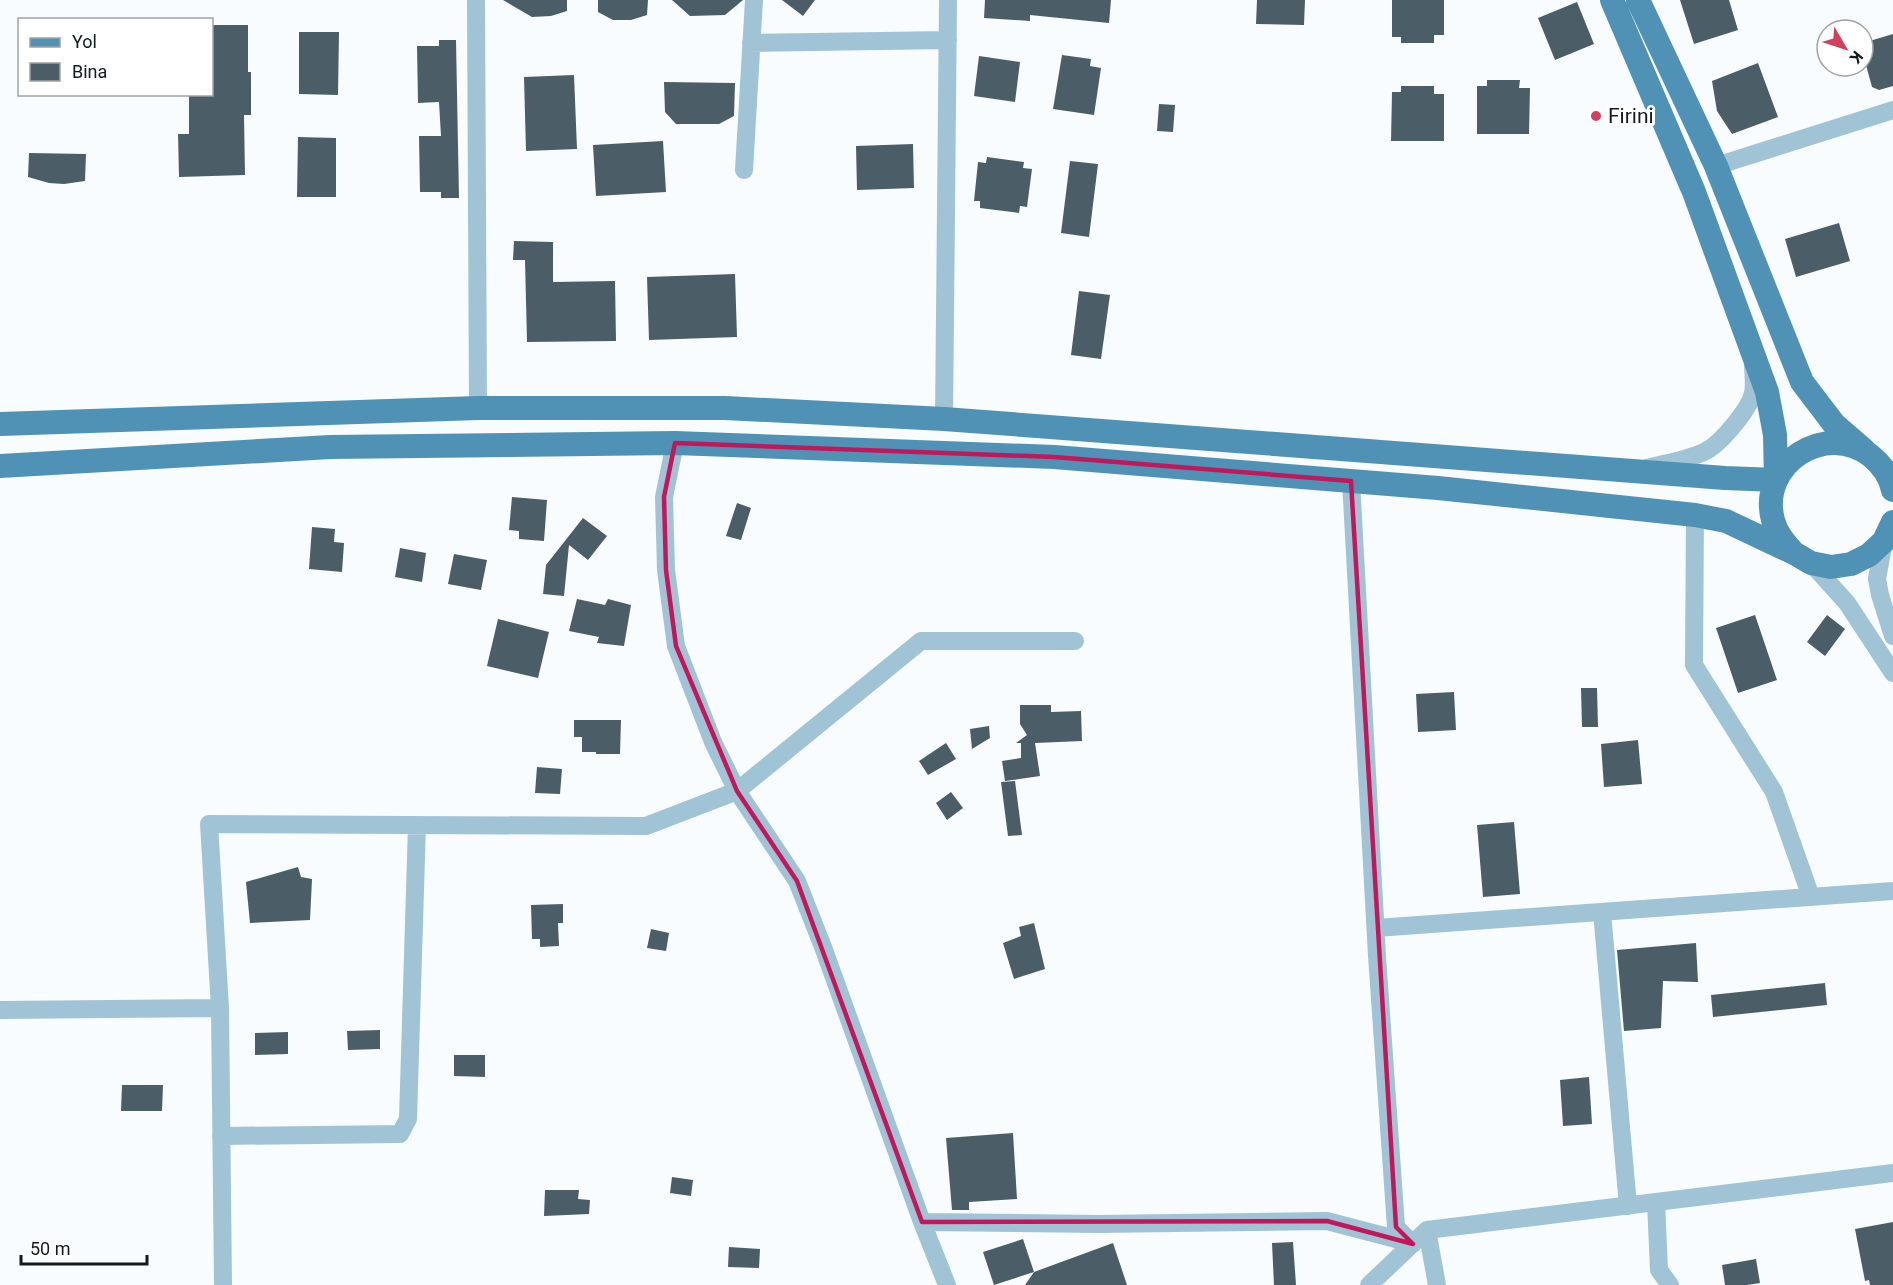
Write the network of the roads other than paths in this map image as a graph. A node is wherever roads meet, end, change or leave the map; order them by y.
1 (476, 0) edge
2 (754, 0) edge
3 (948, 0) edge
4 (1612, 0) edge
5 (1638, 0) edge
6 (948, 40) junction
7 (752, 43) junction
8 (1893, 110) edge
9 (1716, 166) junction
10 (744, 170) dead end
11 (1752, 349) junction
12 (478, 408) junction
13 (944, 419) junction
14 (0, 424) edge
15 (675, 443) junction
16 (1879, 461) edge
17 (0, 466) edge
18 (1636, 471) junction
19 (1776, 480) junction
20 (1352, 481) junction
21 (1893, 490) edge
22 (1695, 515) junction
23 (1890, 534) edge
24 (1803, 558) junction
25 (1893, 636) edge
26 (1076, 641) dead end
27 (1893, 674) edge
28 (737, 791) junction
29 (417, 825) junction
30 (1893, 891) edge
31 (1811, 897) junction
32 (1602, 912) junction
33 (1376, 928) junction
34 (220, 1008) junction
35 (0, 1010) edge
36 (221, 1136) junction
37 (1893, 1173) edge
38 (1656, 1202) junction
39 (1628, 1206) junction
40 (922, 1222) junction
41 (1427, 1230) junction
42 (1413, 1244) junction
43 (222, 1285) edge
44 (947, 1285) edge
45 (1369, 1285) edge
46 (1437, 1285) edge
47 (1670, 1285) edge

1 - 12 street
2 - 7 street
3 - 6 street
4 - 11 main road
5 - 9 main road
6 - 7 street
6 - 13 street
7 - 10 street
8 - 9 street
9 - 16 main road
11 - 18 street
11 - 19 main road
12 - 13 main road
12 - 14 main road
13 - 18 main road
15 - 17 main road
15 - 20 main road
15 - 28 street
16 - 19 main road
16 - 21 main road
18 - 19 main road
19 - 24 main road
20 - 22 main road
20 - 33 street
22 - 24 main road
22 - 31 street
23 - 24 main road
23 - 25 street
24 - 27 street
26 - 28 street
28 - 29 street
28 - 40 street
29 - 34 street
29 - 36 street
30 - 31 street
31 - 32 street
32 - 33 street
32 - 39 street
33 - 42 street
34 - 35 street
34 - 36 street
36 - 43 street
37 - 38 street
38 - 39 street
38 - 47 street
39 - 41 street
40 - 42 street
40 - 44 street
41 - 42 street
41 - 46 street
42 - 45 street

